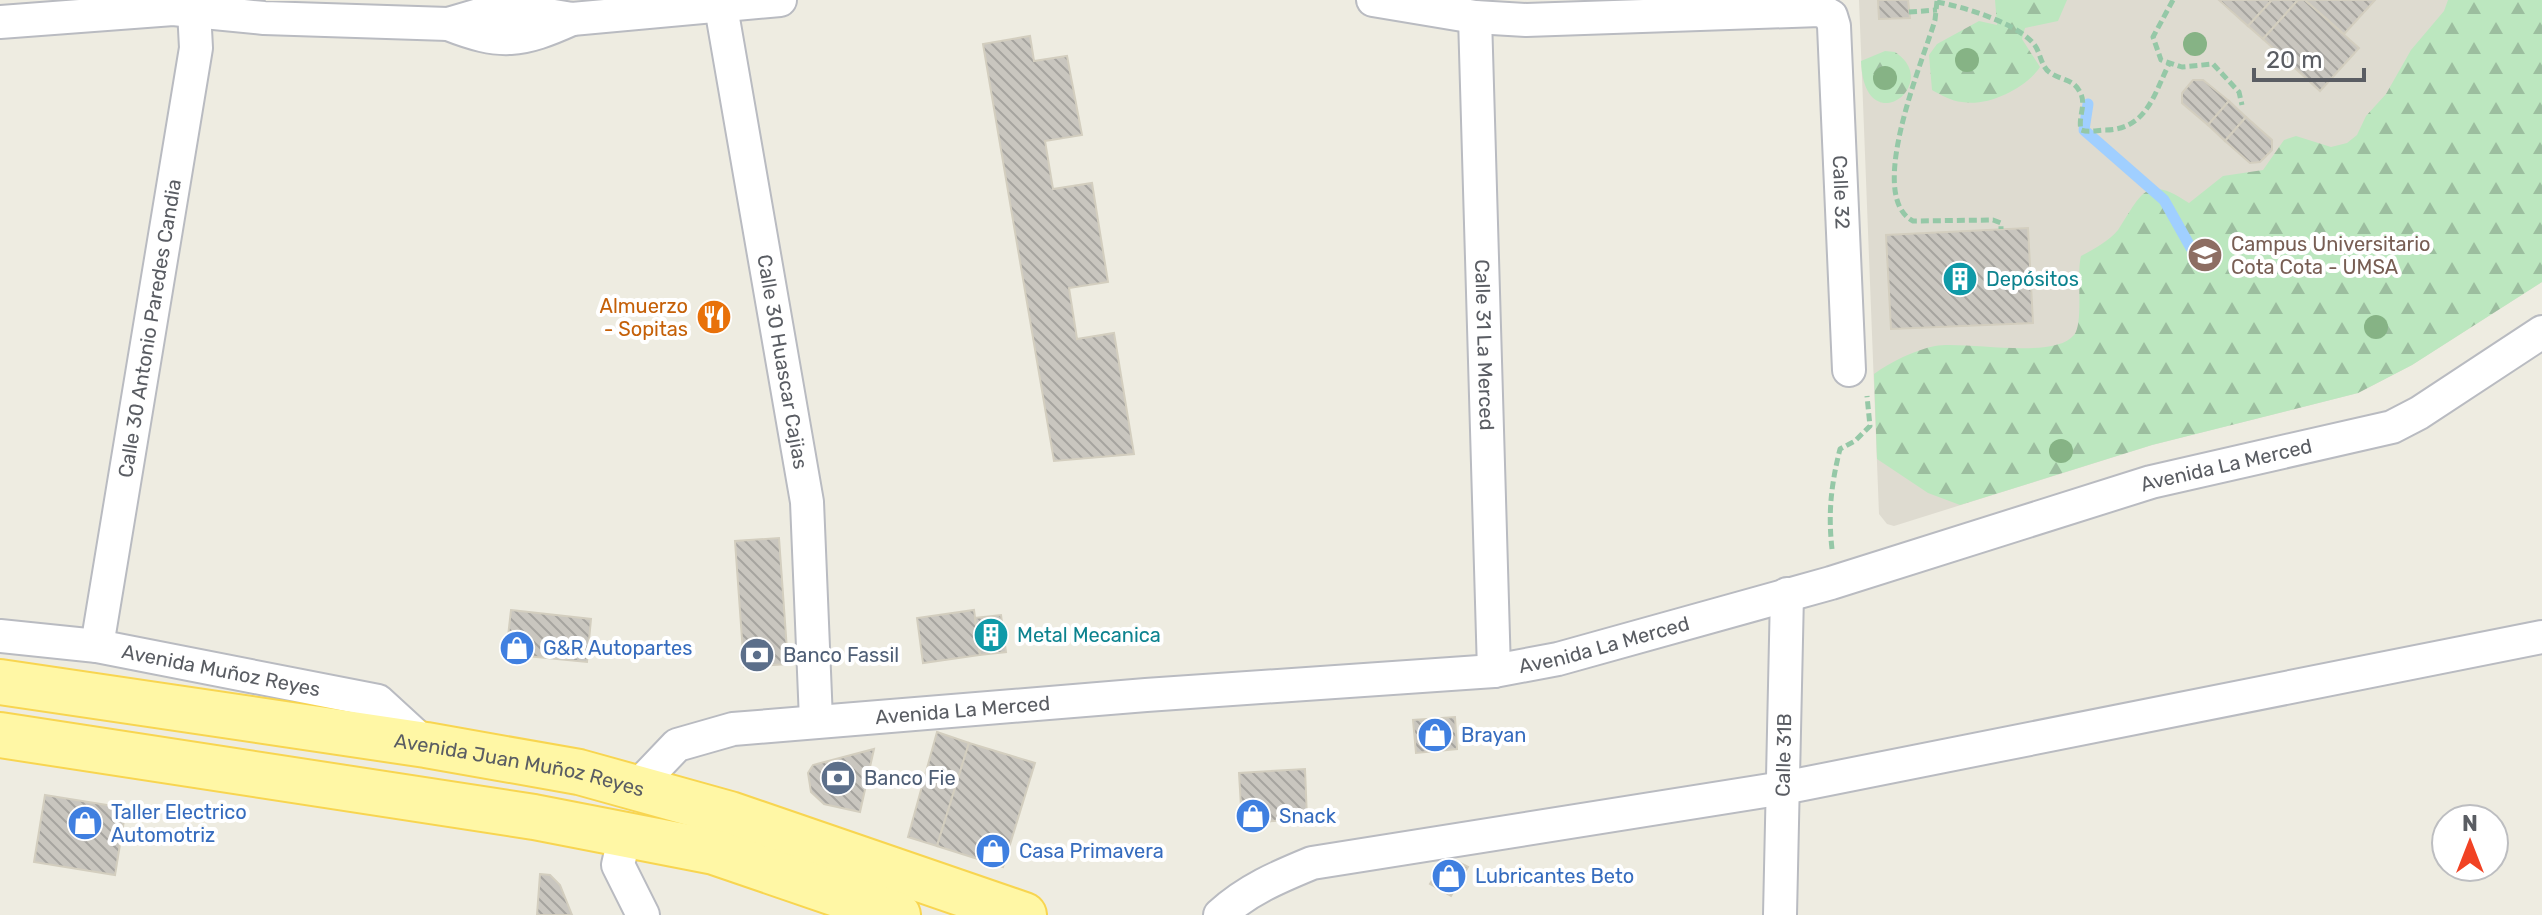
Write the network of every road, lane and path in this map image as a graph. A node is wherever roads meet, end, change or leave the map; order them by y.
1 (780, 0) edge
2 (1373, 0) edge
3 (2173, 0) edge
4 (1937, 1) edge
5 (721, 7) junction
6 (194, 10) junction
7 (1937, 10) junction
8 (1909, 12) dead end
9 (1475, 17) junction
10 (0, 22) edge
11 (2169, 64) junction
12 (2242, 105) dead end
13 (2001, 229) dead end
14 (2542, 332) edge
15 (1849, 370) joint
16 (1831, 583) junction
17 (1787, 594) junction
18 (0, 636) edge
19 (2542, 637) edge
20 (97, 646) junction
21 (1494, 671) junction
22 (0, 682) edge
23 (816, 720) junction
24 (0, 735) edge
25 (426, 745) junction
26 (636, 788) junction
27 (1783, 788) junction
28 (625, 834) junction
29 (643, 915) edge
30 (898, 915) edge
31 (1024, 915) edge
32 (1220, 915) edge
33 (1780, 915) edge

1 - 5 street
2 - 9 street
3 - 11 path
4 - 7 path
4 - 11 path
5 - 6 street
5 - 23 street, Calle 30 Huascar Cajias
6 - 10 street
6 - 20 street, Calle 30 Antonio Paredes Candia
7 - 8 path
7 - 13 path
9 - 15 street, Calle 32
9 - 21 street, Calle 31 La Merced
11 - 12 path
14 - 16 street, Avenida La Merced
15 - 16 path
16 - 17 street, Avenida La Merced
17 - 21 street, Avenida La Merced
17 - 27 street, Calle 31B
18 - 20 street, Avenida Muñoz Reyes
19 - 27 street
20 - 25 street, Avenida Muñoz Reyes
21 - 23 street, Avenida La Merced
22 - 25 main road, Avenida Juan Muñoz Reyes
23 - 26 street, Avenida La Merced
24 - 28 main road
25 - 26 main road, Avenida Juan Muñoz Reyes
26 - 28 main road
26 - 31 main road, Avenida Juan Muñoz Reyes
27 - 32 street
27 - 33 street, Calle 31B
28 - 29 street
28 - 30 main road

